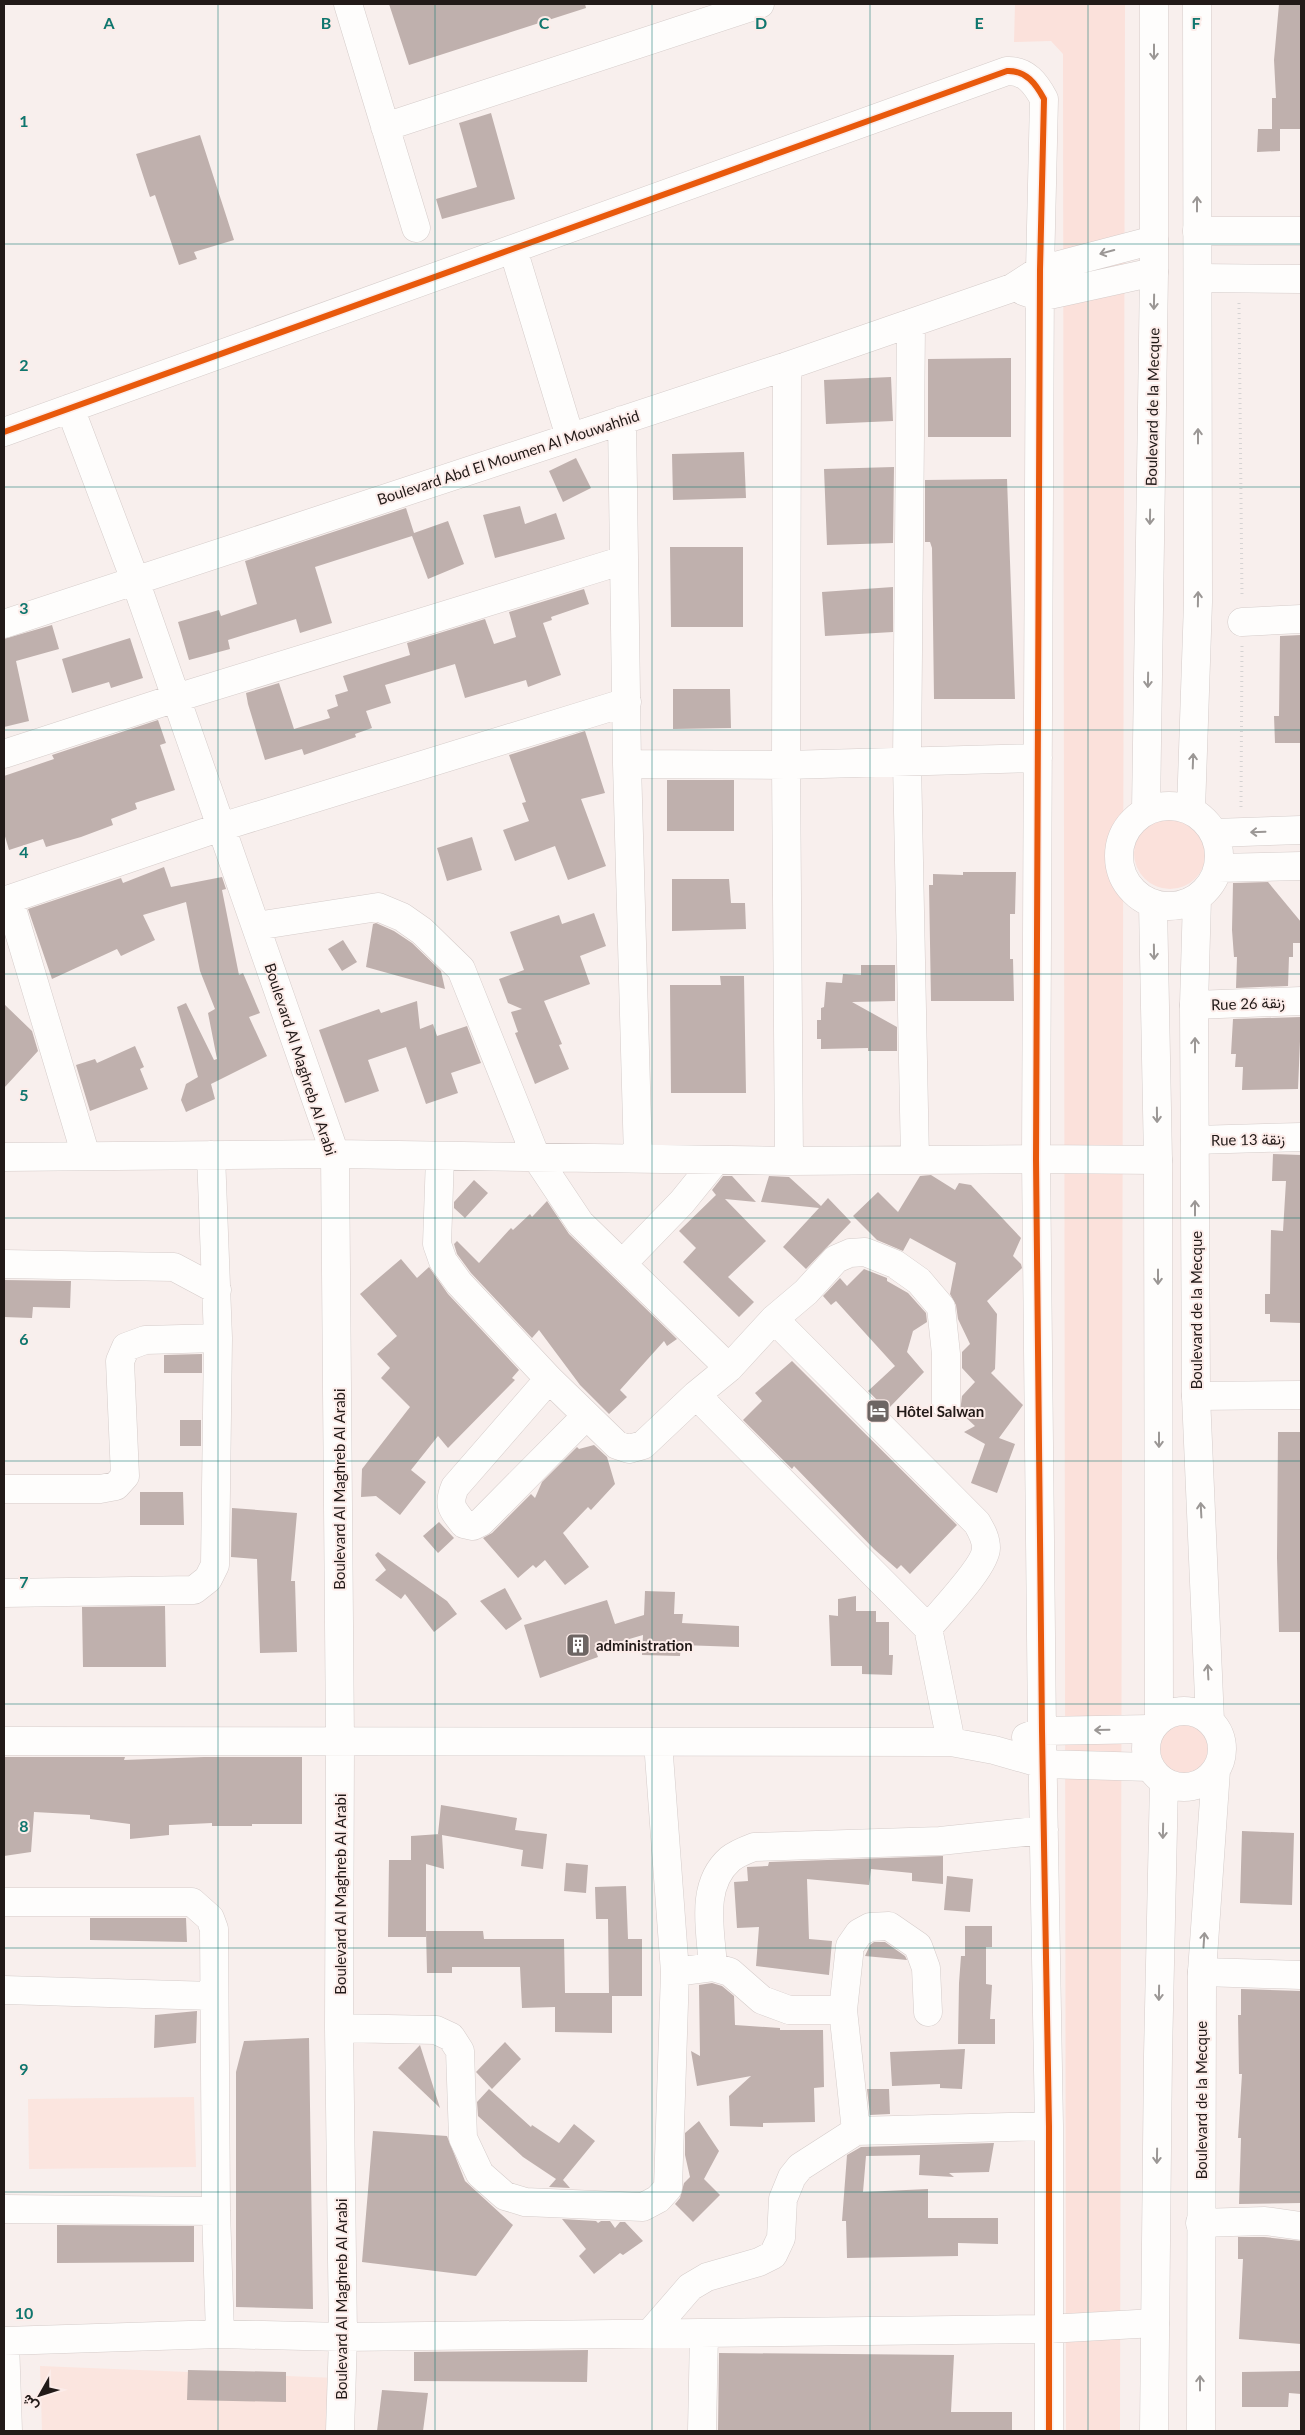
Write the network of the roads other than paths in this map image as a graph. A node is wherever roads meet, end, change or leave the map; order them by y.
1 (348, 4) edge
2 (760, 4) edge
3 (1154, 4) edge
4 (1198, 4) edge
5 (385, 127) junction
6 (416, 228) dead end
7 (1197, 231) junction
8 (1301, 231) edge
9 (1154, 240) junction
10 (513, 248) junction
11 (1154, 272) junction
12 (1198, 278) junction
13 (1301, 279) edge
14 (1040, 283) junction
15 (911, 323) junction
16 (787, 366) junction
17 (70, 408) junction
18 (622, 420) junction
19 (4, 432) edge
20 (570, 438) junction
21 (624, 560) junction
22 (135, 580) junction
23 (1301, 619) edge
24 (1242, 622) road end
25 (4, 624) edge
26 (176, 698) junction
27 (627, 702) junction
28 (4, 754) edge
29 (1038, 758) junction
30 (907, 762) junction
31 (627, 764) junction
32 (786, 765) junction
33 (1146, 810) junction
34 (1191, 810) junction
35 (221, 827) junction
36 (1301, 830) edge
37 (1228, 833) junction
38 (1301, 866) edge
39 (1218, 868) junction
40 (1197, 898) junction
41 (6, 900) edge
42 (1153, 904) junction
43 (256, 926) junction
44 (1301, 1001) edge
45 (1194, 1005) junction
46 (1301, 1137) edge
47 (1195, 1140) junction
48 (335, 1154) junction
49 (211, 1155) junction
50 (86, 1156) junction
51 (4, 1157) edge
52 (440, 1157) junction
53 (536, 1158) junction
54 (638, 1158) junction
55 (1036, 1158) junction
56 (716, 1160) junction
57 (915, 1160) junction
58 (1158, 1160) junction
59 (789, 1162) junction
60 (623, 1263) junction
61 (4, 1264) edge
62 (217, 1290) junction
63 (774, 1319) junction
64 (218, 1338) junction
65 (729, 1368) junction
66 (549, 1379) junction
67 (696, 1395) junction
68 (1301, 1395) edge
69 (1196, 1396) junction
70 (946, 1405) dead end
71 (586, 1416) junction
72 (4, 1489) edge
73 (4, 1593) edge
74 (928, 1628) junction
75 (1210, 1721) junction
76 (1155, 1724) junction
77 (1042, 1730) junction
78 (4, 1741) edge
79 (340, 1742) junction
80 (658, 1742) junction
81 (951, 1742) junction
82 (994, 1750) junction
83 (1042, 1764) junction
84 (1216, 1770) junction
85 (1157, 1775) junction
86 (1044, 1830) junction
87 (4, 1902) edge
88 (713, 1967) junction
89 (675, 1972) junction
90 (1202, 1972) junction
91 (1301, 1975) edge
92 (4, 1990) edge
93 (214, 1996) junction
94 (843, 2010) junction
95 (928, 2012) dead end
96 (340, 2028) junction
97 (1049, 2126) junction
98 (856, 2132) junction
99 (4, 2209) edge
100 (216, 2211) junction
101 (1200, 2223) junction
102 (1301, 2226) edge
103 (1155, 2323) junction
104 (1048, 2329) junction
105 (651, 2332) junction
106 (704, 2333) junction
107 (220, 2334) junction
108 (342, 2337) junction
109 (4, 2341) edge
110 (8, 2431) edge
111 (340, 2431) edge
112 (702, 2431) edge
113 (1049, 2431) edge
114 (1154, 2431) edge
115 (1201, 2431) edge

1 - 5 street
2 - 5 street
3 -> 9 street, Boulevard de la Mecque
7 -> 4 street
5 - 6 street
7 - 8 street
7 - 12 street
9 - 11 street, Boulevard de la Mecque
9 -> 14 street, Boulevard Abd El Moumen Al Mouwahhid
10 - 14 street
10 - 17 street
10 - 20 street
11 - 14 street, Boulevard Abd El Moumen Al Mouwahhid
11 -> 33 street, Boulevard de la Mecque
12 - 13 street
34 -> 12 street
14 - 15 street, Boulevard Abd El Moumen Al Mouwahhid
14 - 29 street
15 - 16 street, Boulevard Abd El Moumen Al Mouwahhid
15 - 30 street
16 - 18 street, Boulevard Abd El Moumen Al Mouwahhid
16 - 32 street
17 - 19 street
17 - 22 street, Boulevard Al Maghreb Al Arabi
18 - 20 street, Boulevard Abd El Moumen Al Mouwahhid
18 - 21 street
20 - 22 street, Boulevard Abd El Moumen Al Mouwahhid
21 - 26 street
21 - 27 street
22 - 25 street, Boulevard Abd El Moumen Al Mouwahhid
22 - 26 street, Boulevard Al Maghreb Al Arabi
23 - 24 street
26 - 28 street
26 - 35 street, Boulevard Al Maghreb Al Arabi
27 - 31 street
27 - 35 street
29 - 30 street
29 - 55 street
30 - 32 street
30 - 57 street
31 - 32 street
31 - 54 street
32 - 59 street
33 - 34 street
33 - 42 street
34 - 37 street
35 - 41 street
35 - 43 street, Boulevard Al Maghreb Al Arabi
36 -> 37 street
37 - 39 street
38 - 39 street
39 - 40 street
40 - 42 street
40 - 45 street, Boulevard de la Mecque
41 - 50 street
42 -> 58 street
43 - 48 street, Boulevard Al Maghreb Al Arabi
43 - 53 street
44 - 45 street, Rue 26 زنقة
47 -> 45 street, Boulevard de la Mecque
46 - 47 street, Rue 13 زنقة
69 -> 47 street, Boulevard de la Mecque
48 - 49 street
48 - 52 street
48 - 79 street, Boulevard Al Maghreb Al Arabi
49 - 50 street
49 - 62 street
50 - 51 street
52 - 53 street
52 - 66 street
53 - 54 street
53 - 60 street
54 - 56 street
55 - 57 street
55 - 58 street
55 - 77 street
56 - 59 street
56 - 60 street
57 - 59 street
58 -> 76 street
60 - 65 street
61 - 62 street
62 - 64 street
63 - 65 street
63 - 70 street
63 - 74 street
64 - 72 street
64 - 73 street
65 - 67 street
66 - 71 street
66 - 71 street
67 - 71 street
67 - 74 street
68 - 69 street
75 -> 69 street, Boulevard de la Mecque
74 - 81 street
75 - 76 street
75 - 84 street
76 -> 77 street
76 - 85 street
77 - 82 street
77 - 83 street
78 - 79 street
79 - 80 street
79 - 96 street, Boulevard Al Maghreb Al Arabi
80 - 81 street
80 - 89 street
81 - 82 street
82 - 83 street
83 - 85 street
83 - 86 street
84 - 85 street
90 -> 84 street, Boulevard de la Mecque
85 -> 103 street
86 - 88 street
86 - 97 street
87 - 93 street
88 - 89 street
88 - 94 street
89 - 96 street
90 - 91 street
90 - 101 street, Boulevard de la Mecque
92 - 93 street
93 - 100 street
94 - 95 street
94 - 98 street
96 - 108 street, Boulevard Al Maghreb Al Arabi
97 - 98 street
97 - 104 street
98 - 105 street
99 - 100 street
100 - 107 street
101 - 102 street
115 -> 101 street, Boulevard de la Mecque
103 - 104 street
103 - 114 street
104 - 106 street
104 - 113 street
105 - 106 street
105 - 108 street
106 - 112 street
107 - 108 street
107 - 109 street
108 - 111 street, Boulevard Al Maghreb Al Arabi
109 - 110 street

